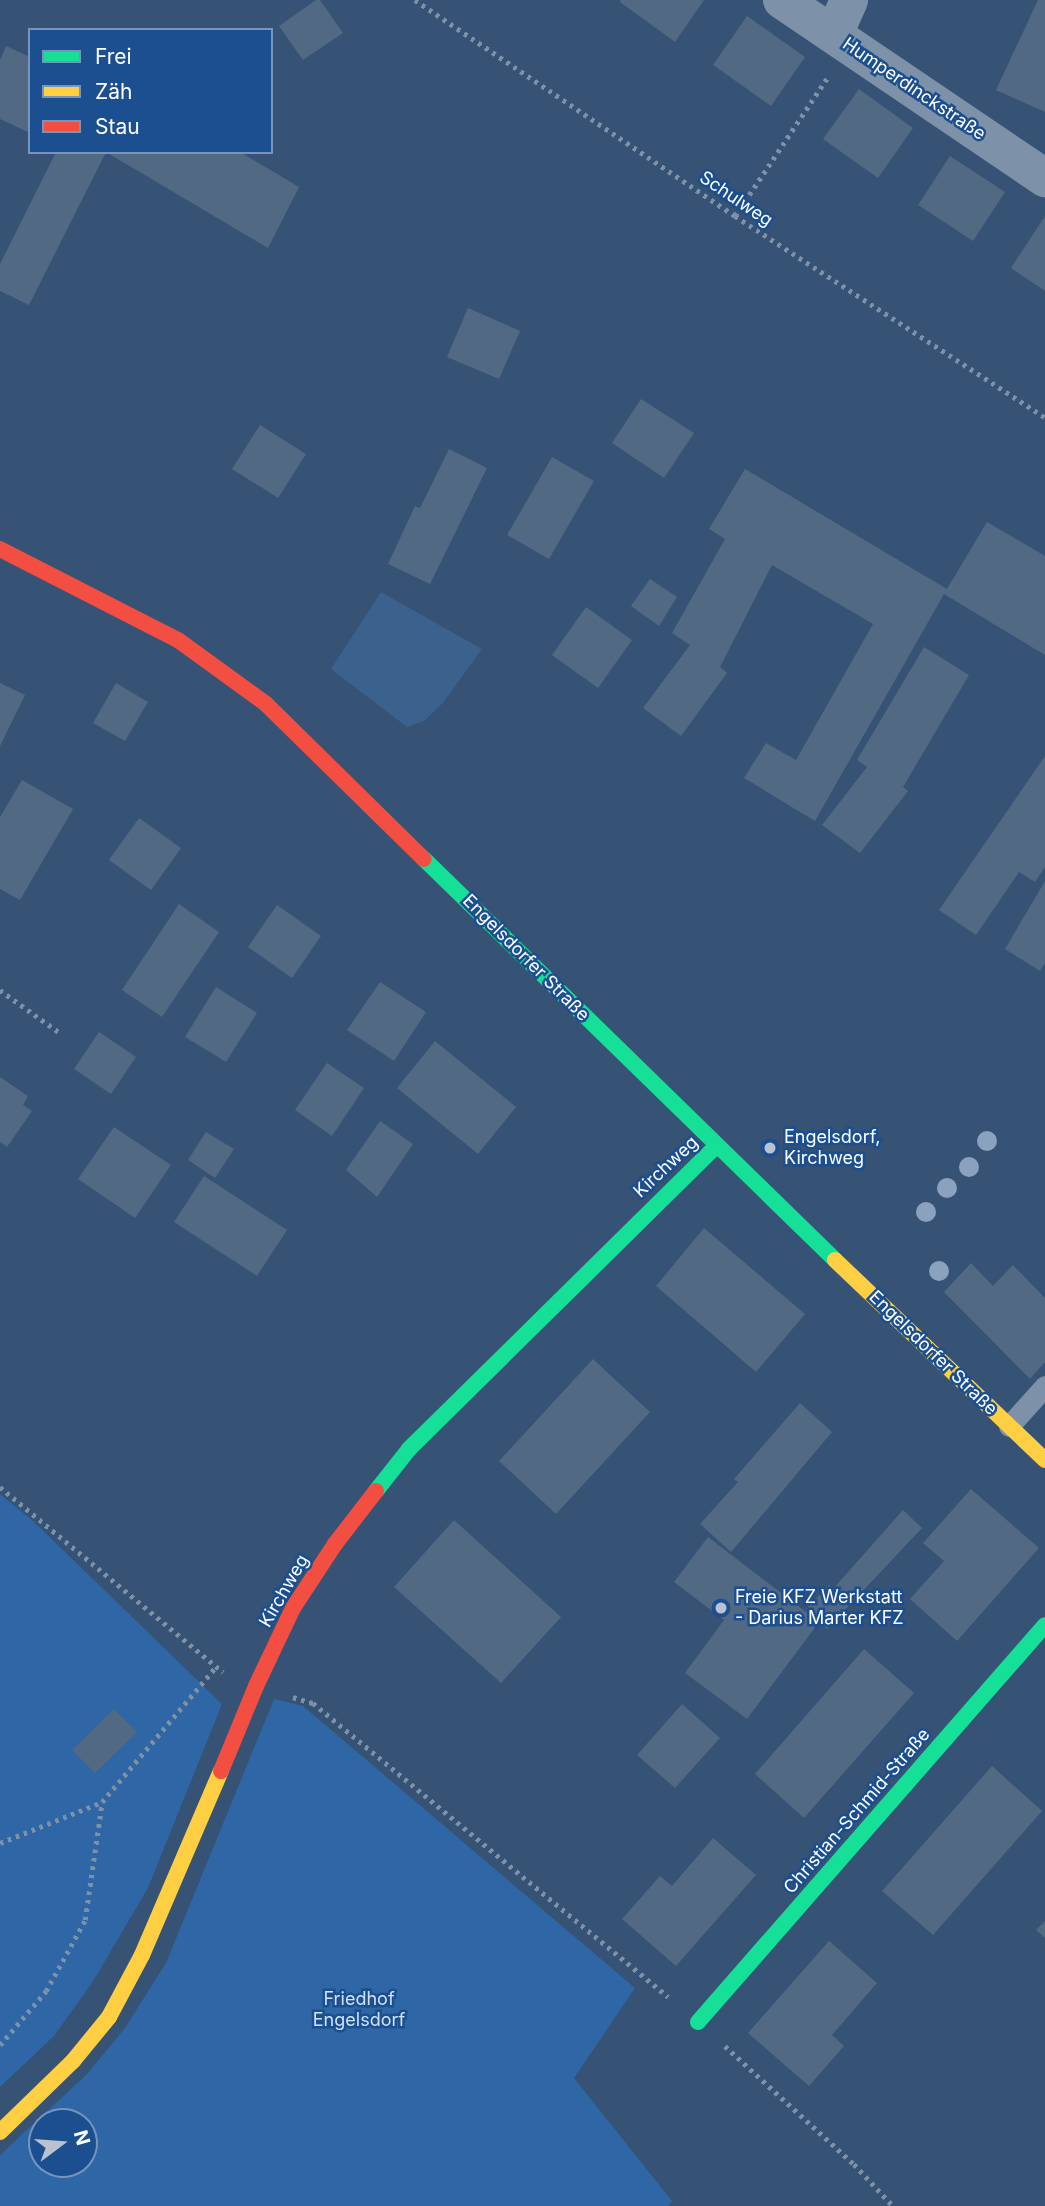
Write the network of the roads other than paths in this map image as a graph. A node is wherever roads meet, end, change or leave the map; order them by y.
1 (782, 0) edge
2 (849, 0) edge
3 (841, 40) junction
4 (1045, 178) edge
5 (0, 549) edge
6 (716, 1146) junction
7 (1045, 1386) edge
8 (1009, 1426) junction
9 (1045, 1460) edge
10 (1045, 1625) edge
11 (698, 2022) road end
12 (0, 2132) edge

1 - 3 street, Humperdinckstraße
2 - 3 street
3 - 4 street, Humperdinckstraße
5 - 6 street, Engelsdorfer Straße
6 - 8 street, Engelsdorfer Straße
6 - 12 street, Kirchweg
7 - 8 lane, Engelsdorfer Straße
8 - 9 street, Engelsdorfer Straße
10 - 11 street, Christian-Schmid-Straße

